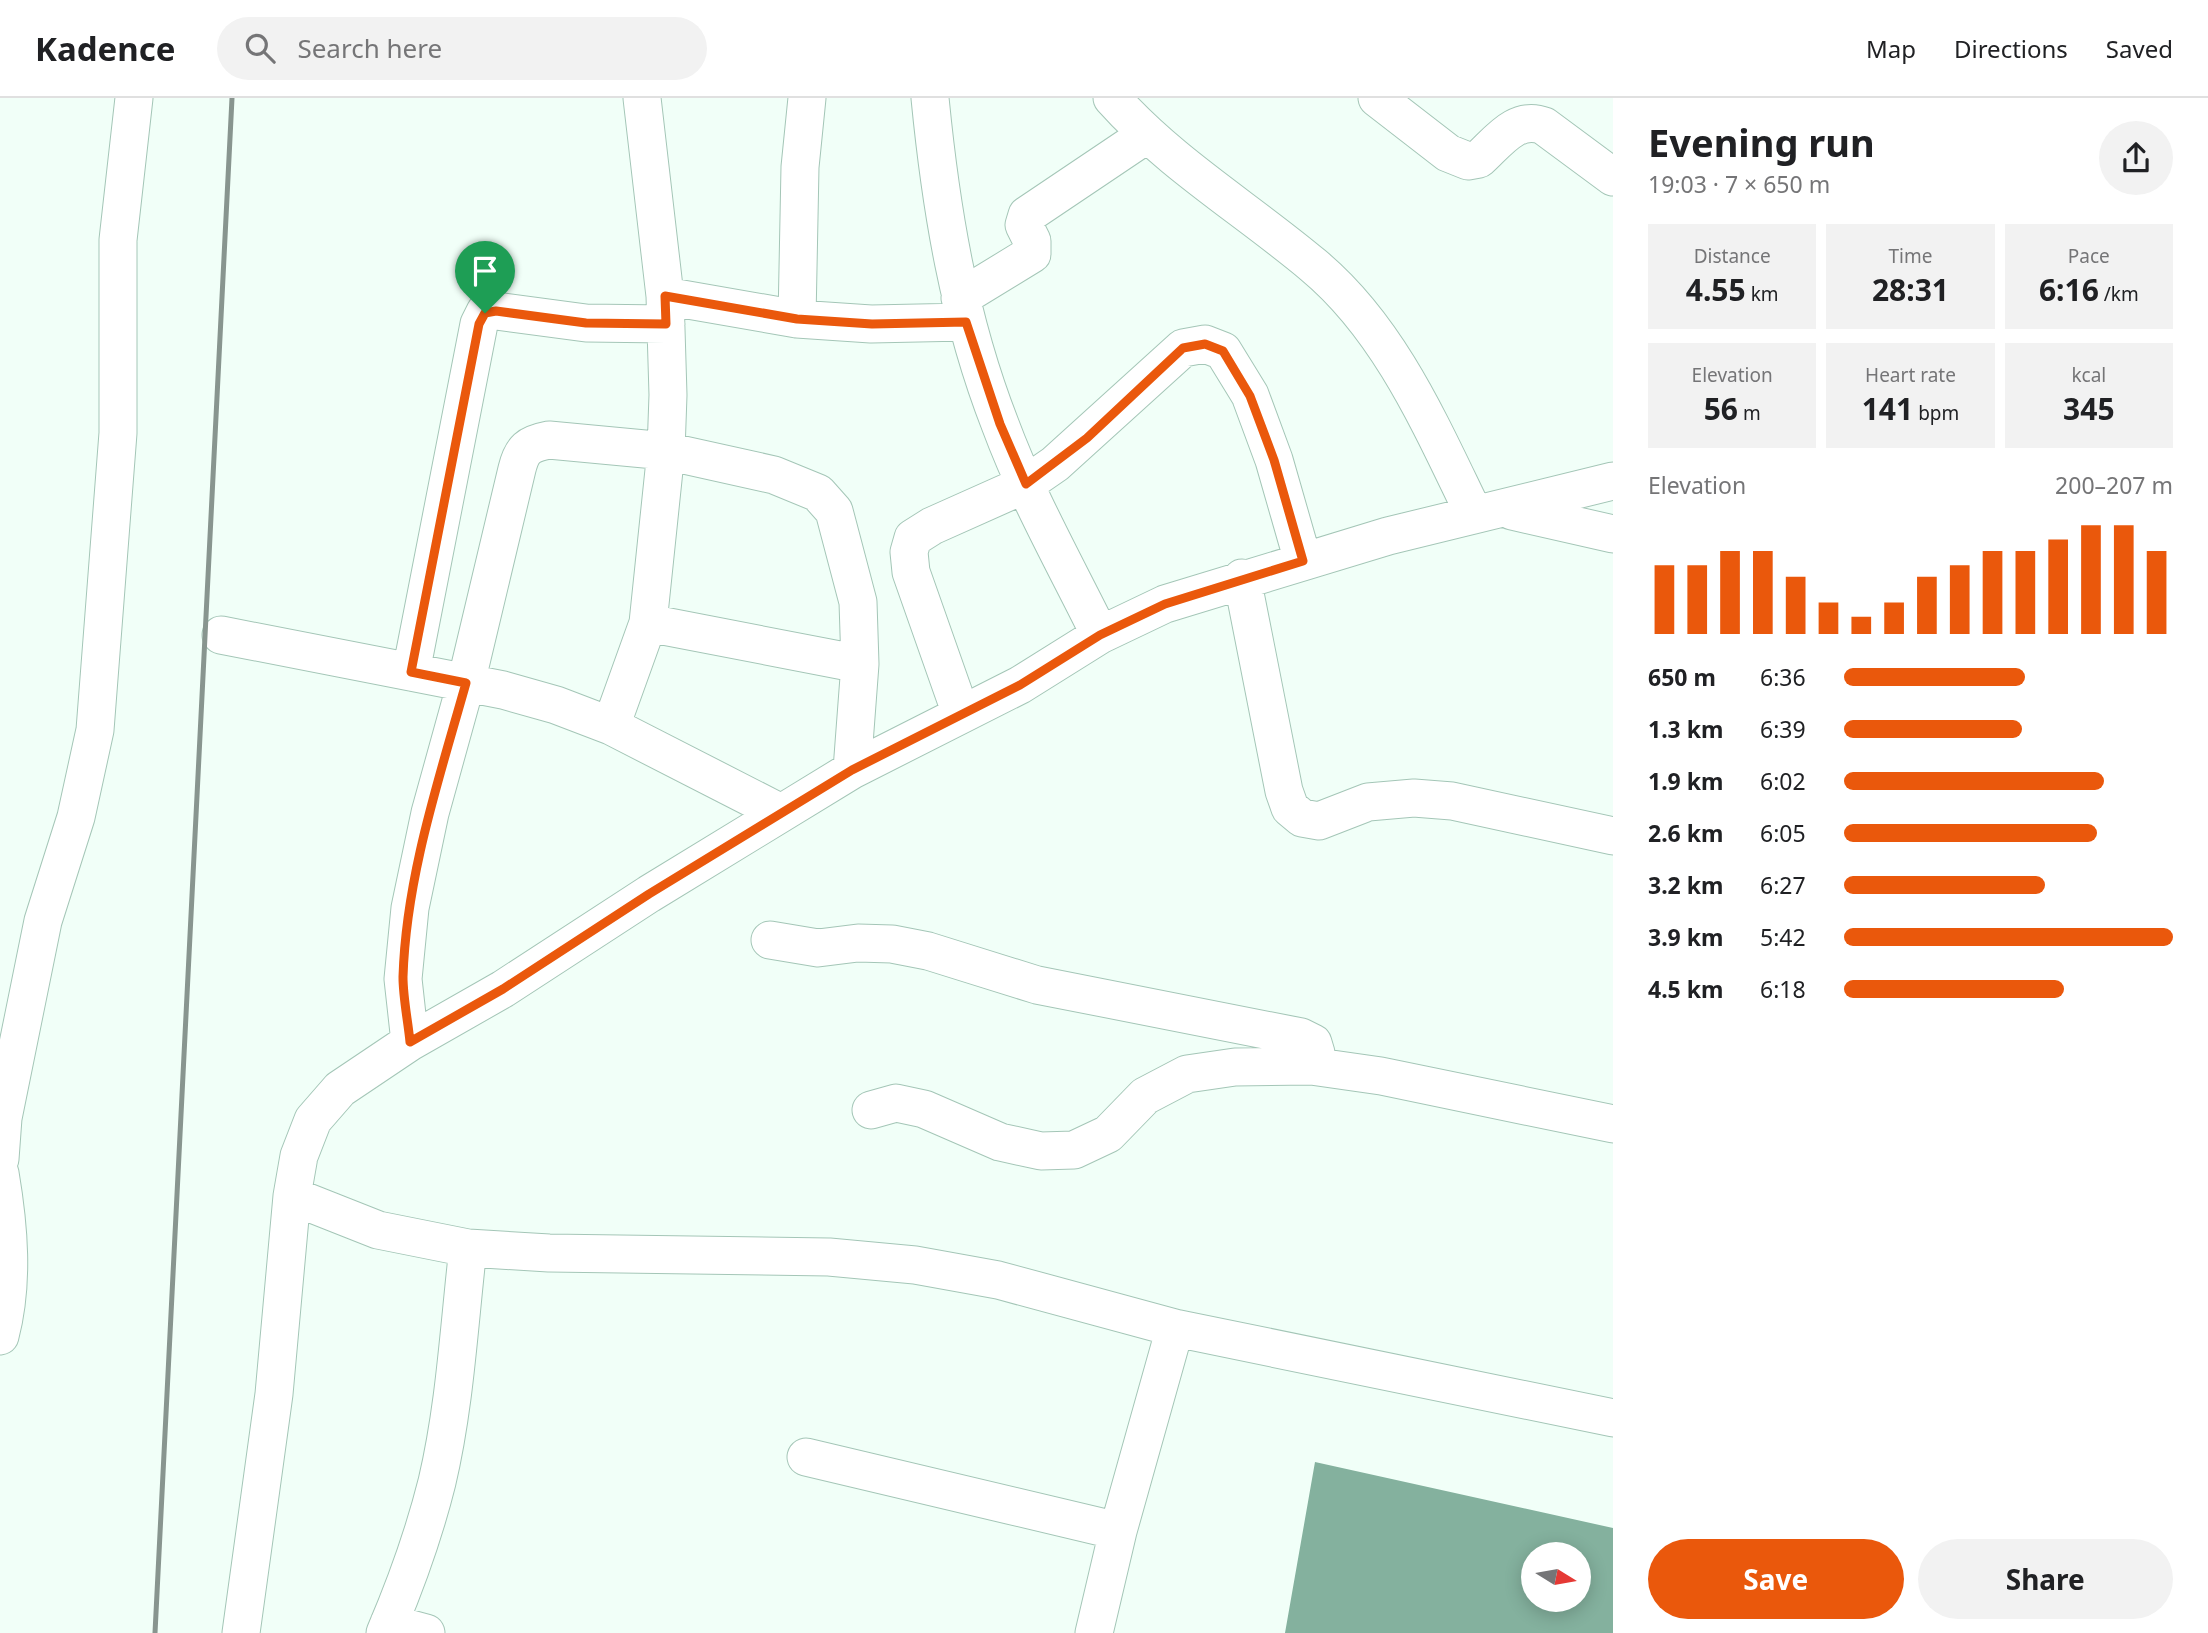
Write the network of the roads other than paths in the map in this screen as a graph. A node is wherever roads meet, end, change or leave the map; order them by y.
1 (134, 98) edge
2 (642, 98) edge
3 (807, 98) edge
4 (930, 98) edge
5 (1112, 98) edge
6 (1377, 98) edge
7 (1146, 135) junction
8 (1613, 177) edge
9 (665, 310) junction
10 (963, 310) junction
11 (797, 319) junction
12 (666, 451) junction
13 (1613, 481) edge
14 (1026, 484) junction
15 (1489, 511) junction
16 (1613, 534) edge
17 (1303, 561) junction
18 (1242, 578) junction
19 (648, 623) junction
20 (221, 635) dead end
21 (1100, 635) junction
22 (860, 664) junction
23 (411, 672) junction
24 (466, 683) junction
25 (961, 714) junction
26 (611, 726) junction
27 (852, 770) junction
28 (781, 813) junction
29 (1613, 835) edge
30 (770, 940) dead end
31 (410, 1042) junction
32 (1311, 1066) junction
33 (871, 1110) dead end
34 (1613, 1124) edge
35 (0, 1159) edge
36 (0, 1173) edge
37 (292, 1196) junction
38 (468, 1248) junction
39 (1175, 1328) junction
40 (0, 1336) edge
41 (1613, 1418) edge
42 (806, 1457) dead end
43 (1118, 1531) junction
44 (387, 1628) edge
45 (241, 1633) edge
46 (426, 1633) edge
47 (1094, 1633) edge

1 - 35 street
2 - 9 street
3 - 11 street
4 - 10 street
5 - 7 street
6 - 8 street
7 - 10 street
7 - 15 street
9 - 11 street
9 - 12 street
9 - 23 street
10 - 11 street
10 - 14 street
12 - 19 street
12 - 22 street
12 - 24 street
13 - 15 street
14 - 17 street
14 - 21 street
14 - 25 street
15 - 16 street
15 - 17 street
17 - 18 street
18 - 21 street
18 - 29 street
19 - 22 street
19 - 26 street
20 - 23 street
21 - 25 street
22 - 27 street
23 - 24 street
24 - 26 street
24 - 31 street
25 - 27 street
26 - 28 street
27 - 28 street
28 - 31 street
30 - 32 street
31 - 37 street
32 - 33 street
32 - 34 street
36 - 40 street
37 - 38 street
37 - 45 street
38 - 39 street
38 - 44 street
39 - 41 street
39 - 43 street
42 - 43 street
43 - 47 street
44 - 46 street

